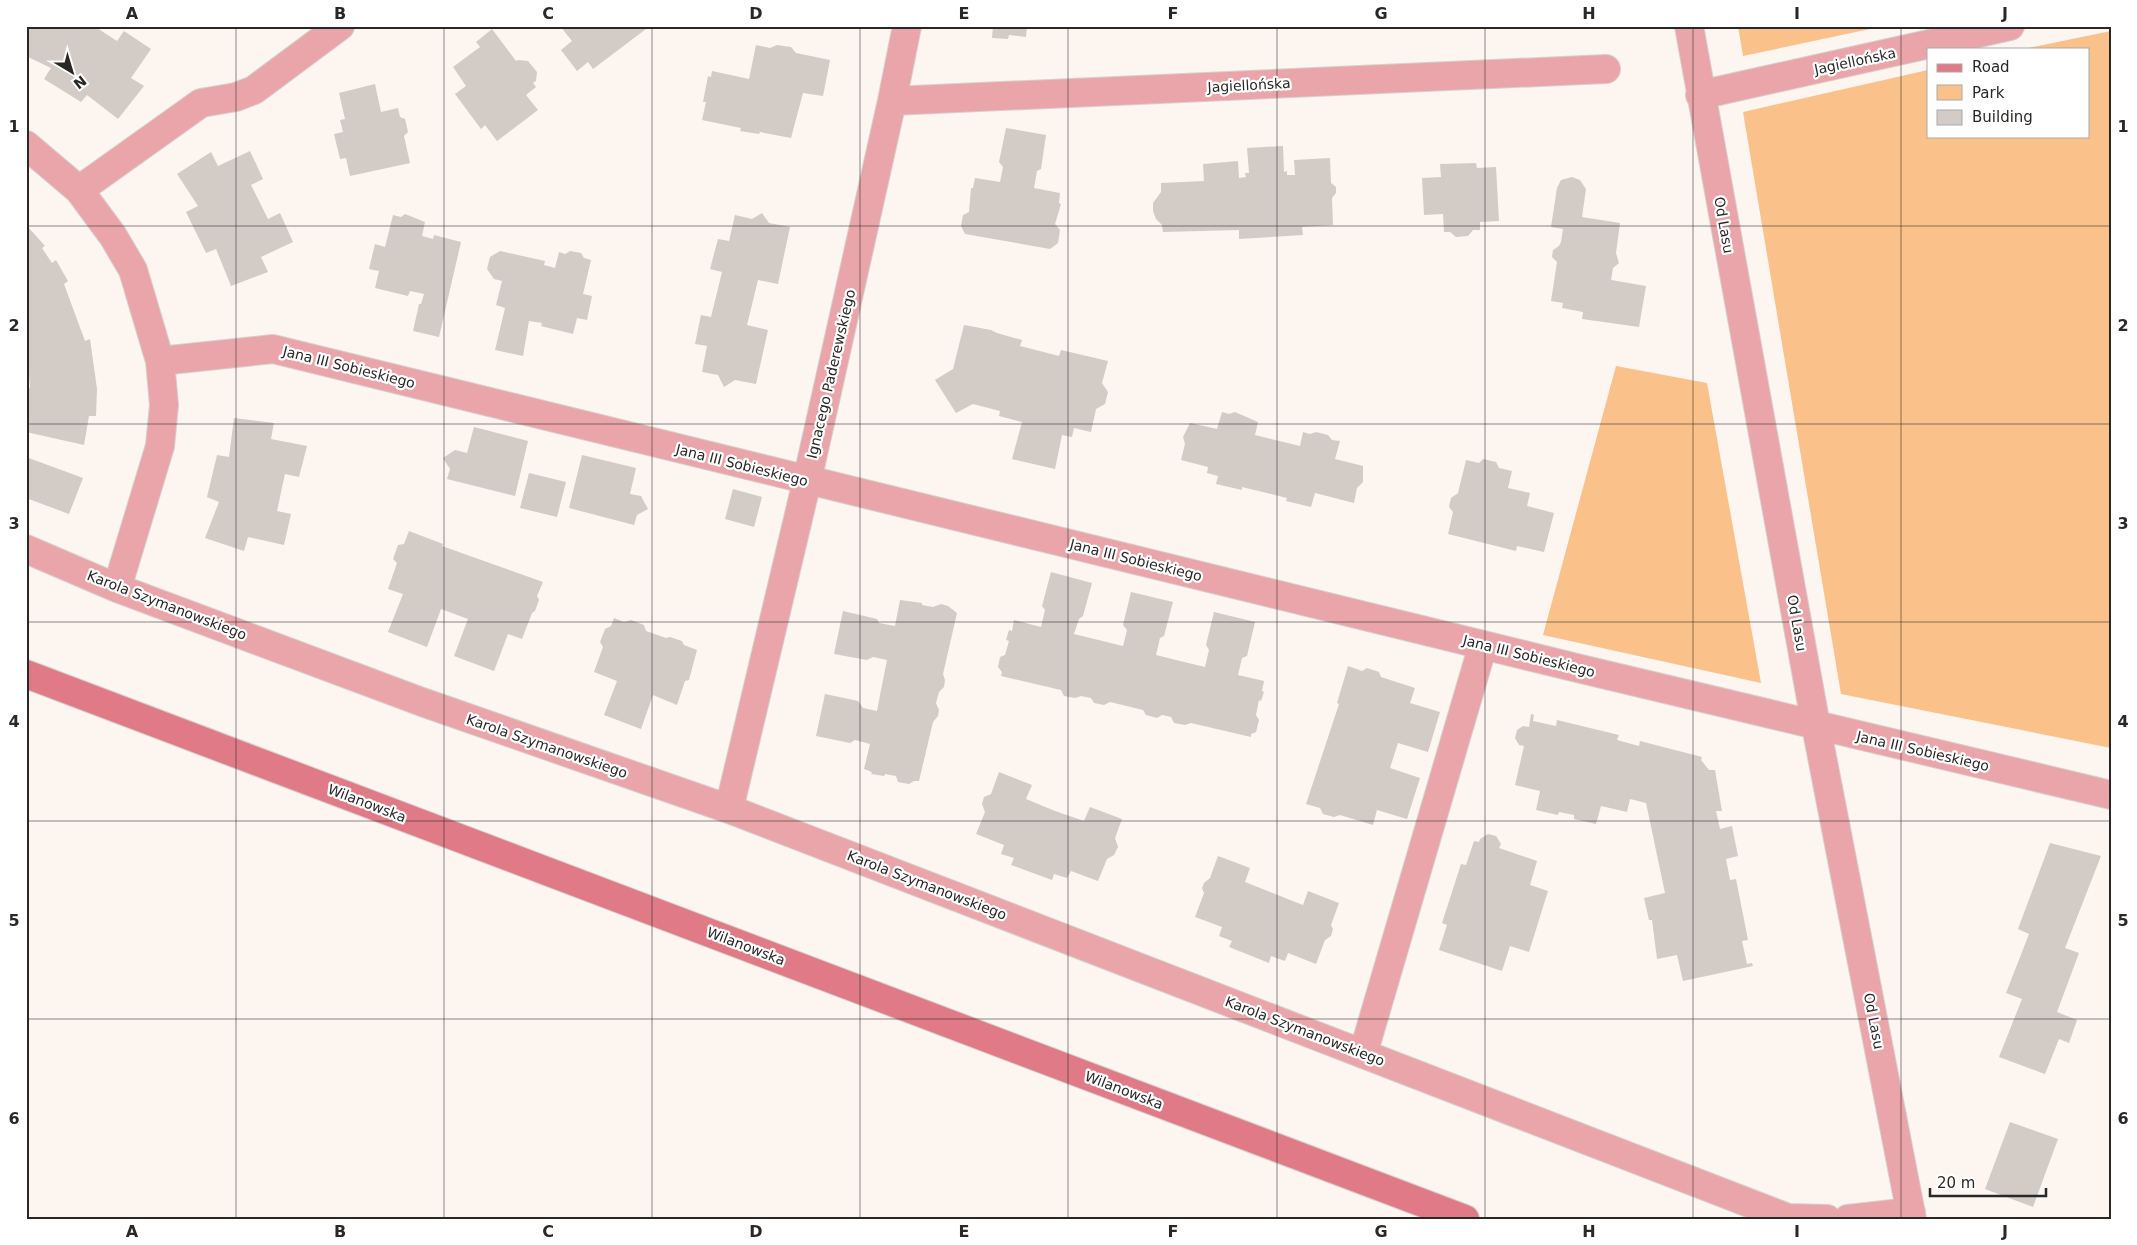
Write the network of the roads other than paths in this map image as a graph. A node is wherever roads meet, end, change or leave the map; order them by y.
1 (340, 26) edge
2 (906, 26) edge
3 (1689, 26) edge
4 (2010, 26) edge
5 (1606, 69) dead end
6 (1700, 95) junction
7 (892, 100) junction
8 (26, 145) edge
9 (79, 190) junction
10 (160, 361) junction
11 (807, 481) junction
12 (26, 549) edge
13 (117, 588) junction
14 (1483, 644) junction
15 (26, 674) edge
16 (1816, 726) junction
17 (2111, 795) edge
18 (729, 809) junction
19 (1363, 1054) junction
20 (1911, 1215) edge
21 (1465, 1219) edge
22 (1826, 1219) edge
23 (1848, 1219) edge

1 - 9 street
2 - 7 street, Ignacego Paderewskiego
3 - 6 street, Od Lasu
4 - 6 street, Jagiellońska
5 - 7 street, Jagiellońska
6 - 16 street, Od Lasu
7 - 11 street, Ignacego Paderewskiego
8 - 9 street
9 - 10 street
10 - 11 street, Jana III Sobieskiego
10 - 13 street
11 - 14 street, Jana III Sobieskiego
11 - 18 street, Ignacego Paderewskiego
12 - 13 street, Karola Szymanowskiego
13 - 18 street, Karola Szymanowskiego
14 - 16 street, Jana III Sobieskiego
14 - 19 street
15 - 21 main road, Wilanowska
16 - 17 street, Jana III Sobieskiego
16 - 20 street, Od Lasu
18 - 19 street, Karola Szymanowskiego
19 - 22 street, Karola Szymanowskiego
20 - 23 street

